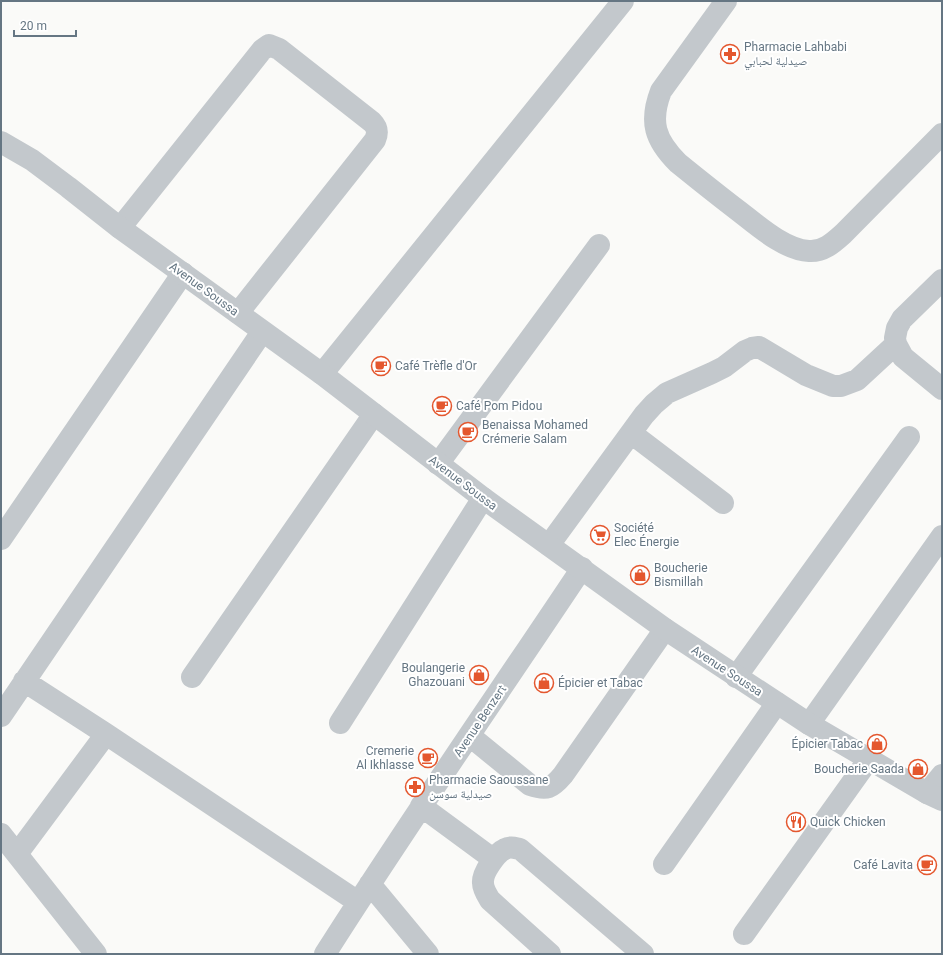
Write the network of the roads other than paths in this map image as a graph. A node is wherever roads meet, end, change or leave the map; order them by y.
1 (623, 1) edge
2 (726, 1) edge
3 (942, 134) edge
4 (1, 142) edge
5 (120, 228) junction
6 (599, 245) dead end
7 (182, 273) junction
8 (942, 280) edge
9 (238, 313) junction
10 (262, 332) junction
11 (896, 344) junction
12 (322, 374) junction
13 (942, 389) edge
14 (374, 414) junction
15 (631, 433) junction
16 (908, 438) dead end
17 (438, 464) junction
18 (483, 498) junction
19 (723, 503) dead end
20 (942, 536) edge
21 (1, 539) edge
22 (549, 545) junction
23 (582, 568) junction
24 (665, 629) junction
25 (192, 677) dead end
26 (736, 677) junction
27 (24, 681) junction
28 (777, 703) junction
29 (1, 716) edge
30 (340, 723) dead end
31 (810, 724) junction
32 (106, 734) junction
33 (470, 736) junction
34 (869, 759) junction
35 (942, 775) edge
36 (934, 796) edge
37 (421, 806) junction
38 (1, 834) edge
39 (17, 854) junction
40 (493, 859) junction
41 (664, 864) dead end
42 (370, 884) junction
43 (358, 902) junction
44 (744, 934) dead end
45 (96, 954) edge
46 (325, 954) edge
47 (428, 954) edge
48 (550, 954) edge
49 (643, 954) edge

1 - 12 street
2 - 3 street
4 - 5 street, Avenue Soussa
5 - 7 street, Avenue Soussa
5 - 9 street
6 - 17 street
7 - 9 street, Avenue Soussa
7 - 21 street
8 - 11 street
9 - 10 street, Avenue Soussa
10 - 12 street, Avenue Soussa
10 - 27 street
11 - 13 street
11 - 15 street
12 - 14 street, Avenue Soussa
14 - 17 street, Avenue Soussa
14 - 25 street
15 - 19 street
15 - 22 street
16 - 26 street
17 - 18 street, Avenue Soussa
18 - 22 street, Avenue Soussa
18 - 30 street
20 - 31 street
22 - 23 street, Avenue Soussa
23 - 24 street, Avenue Soussa
23 - 33 street, Avenue Benzert
24 - 26 street, Avenue Soussa
24 - 33 street
26 - 28 street, Avenue Soussa
27 - 29 street
27 - 32 street
28 - 31 street, Avenue Soussa
28 - 41 street
31 - 34 street, Avenue Soussa
32 - 39 street
32 - 43 street
33 - 37 street, Avenue Benzert
34 - 36 street, Avenue Soussa
34 - 44 street
35 - 36 street
37 - 40 street
37 - 42 street, Avenue Benzert
38 - 39 street
39 - 45 street
40 - 48 street
40 - 49 street
42 - 43 street, Avenue Benzert
42 - 47 street
43 - 46 street, Avenue Benzert

